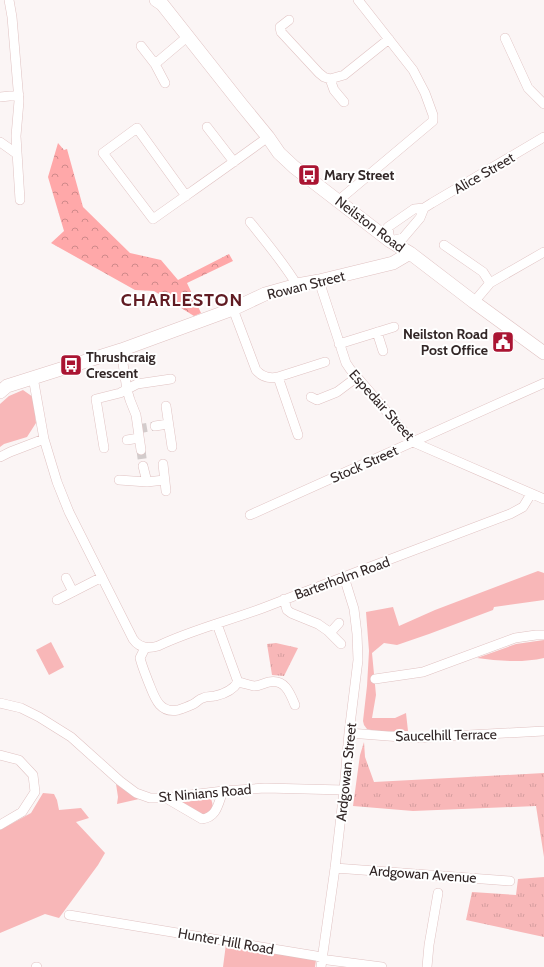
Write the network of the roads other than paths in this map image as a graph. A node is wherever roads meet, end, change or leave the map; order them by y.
1 (9, 0) edge
2 (156, 0) edge
3 (359, 0) edge
4 (289, 20) dead end
5 (188, 37) junction
6 (505, 38) dead end
7 (389, 39) junction
8 (141, 46) dead end
9 (155, 64) junction
10 (330, 79) junction
11 (165, 83) dead end
12 (19, 95) junction
13 (0, 97) edge
14 (344, 102) dead end
15 (544, 104) edge
16 (207, 127) dead end
17 (268, 136) junction
18 (544, 137) edge
19 (0, 142) edge
20 (17, 154) junction
21 (234, 162) junction
22 (186, 196) junction
23 (20, 200) dead end
24 (339, 200) junction
25 (424, 208) junction
26 (250, 222) dead end
27 (390, 241) junction
28 (444, 245) dead end
29 (544, 246) edge
30 (410, 253) junction
31 (541, 254) edge
32 (319, 281) junction
33 (490, 283) junction
34 (296, 285) junction
35 (474, 302) junction
36 (233, 309) junction
37 (394, 328) dead end
38 (378, 332) junction
39 (339, 344) junction
40 (121, 350) junction
41 (383, 351) dead end
42 (544, 353) edge
43 (325, 362) dead end
44 (33, 377) junction
45 (278, 377) junction
46 (357, 377) junction
47 (171, 379) dead end
48 (544, 383) edge
49 (127, 390) junction
50 (0, 392) edge
51 (311, 397) dead end
52 (166, 406) dead end
53 (168, 424) junction
54 (155, 426) tunnel mouth
55 (298, 435) dead end
56 (139, 438) junction
57 (44, 439) junction
58 (127, 440) dead end
59 (413, 442) junction
60 (172, 447) dead end
61 (104, 448) dead end
62 (141, 450) tunnel mouth
63 (0, 457) edge
64 (163, 464) dead end
65 (143, 466) tunnel mouth
66 (119, 480) dead end
67 (164, 480) junction
68 (147, 482) junction
69 (166, 491) dead end
70 (531, 494) junction
71 (544, 499) edge
72 (250, 515) dead end
73 (102, 577) junction
74 (344, 577) junction
75 (66, 578) dead end
76 (73, 592) junction
77 (284, 599) junction
78 (57, 600) dead end
79 (339, 623) dead end
80 (217, 624) junction
81 (330, 633) junction
82 (544, 635) edge
83 (341, 644) dead end
84 (144, 648) junction
85 (374, 679) dead end
86 (238, 682) junction
87 (0, 703) edge
88 (295, 706) dead end
89 (544, 731) edge
90 (349, 733) junction
91 (0, 755) edge
92 (344, 790) junction
93 (223, 791) junction
94 (166, 798) junction
95 (0, 825) edge
96 (335, 868) junction
97 (510, 881) dead end
98 (438, 893) dead end
99 (69, 915) dead end
100 (322, 963) edge
101 (382, 967) edge
102 (427, 967) edge

1 - 12 street
2 - 5 main road, Neilston Road
3 - 7 street
4 - 10 street
5 - 9 street
5 - 17 main road, Neilston Road
6 - 15 street
7 - 10 street
7 - 24 street
8 - 9 street
9 - 11 street
10 - 14 street
12 - 13 street
12 - 20 street
16 - 21 street
17 - 21 street
17 - 24 main road, Neilston Road
18 - 25 street, Alice Street
19 - 20 street
20 - 23 street
21 - 22 street
22 - 22 street
24 - 27 main road, Neilston Road
25 - 27 street, Alice Street
25 - 27 street, Alice Street
26 - 34 street
27 - 30 main road, Neilston Road
28 - 33 street
29 - 31 street
30 - 32 main road, Rowan Street
30 - 35 main road, Neilston Road
31 - 33 street
32 - 34 main road, Rowan Street
32 - 39 street, Espedair Street
33 - 35 street
34 - 36 main road, Rowan Street
35 - 42 main road, Neilston Road
36 - 40 main road, Rowan Street
36 - 45 street
37 - 38 street
38 - 39 street
38 - 41 street
39 - 46 street, Espedair Street
40 - 44 main road, Rowan Street
40 - 49 street
43 - 45 street
44 - 50 main road, Rowan Street
44 - 57 street
45 - 55 street
46 - 51 street
46 - 59 street, Espedair Street
47 - 49 street
48 - 59 street, Stock Street
49 - 56 street
49 - 61 street
52 - 53 street
53 - 54 street
53 - 60 street
56 - 58 street
56 - 62 street
57 - 63 street
57 - 73 street
59 - 70 street, Espedair Street
59 - 72 street, Stock Street
64 - 67 street
65 - 68 street
66 - 68 street
67 - 68 street
67 - 69 street
70 - 71 street, Espedair Street
70 - 74 street, Barterholm Road
73 - 76 street
73 - 84 street
74 - 77 street, Barterholm Road
74 - 90 street, Ardgowan Street
75 - 76 street
76 - 78 street
77 - 80 street, Barterholm Road
77 - 81 street
79 - 81 street
80 - 84 street, Barterholm Road
80 - 86 street
81 - 83 street
82 - 85 street
84 - 86 street
86 - 88 street
87 - 94 street, St Ninians Road
89 - 90 street, Saucelhill Terrace
90 - 92 street, Ardgowan Street
91 - 95 street
92 - 93 street, St Ninians Road
92 - 96 street, Ardgowan Street
93 - 94 street, St Ninians Road
93 - 94 street
96 - 97 street, Ardgowan Avenue
96 - 100 street, Ardgowan Street
98 - 102 street
99 - 100 street, Hunter Hill Road
100 - 101 street, Hunter Hill Road

